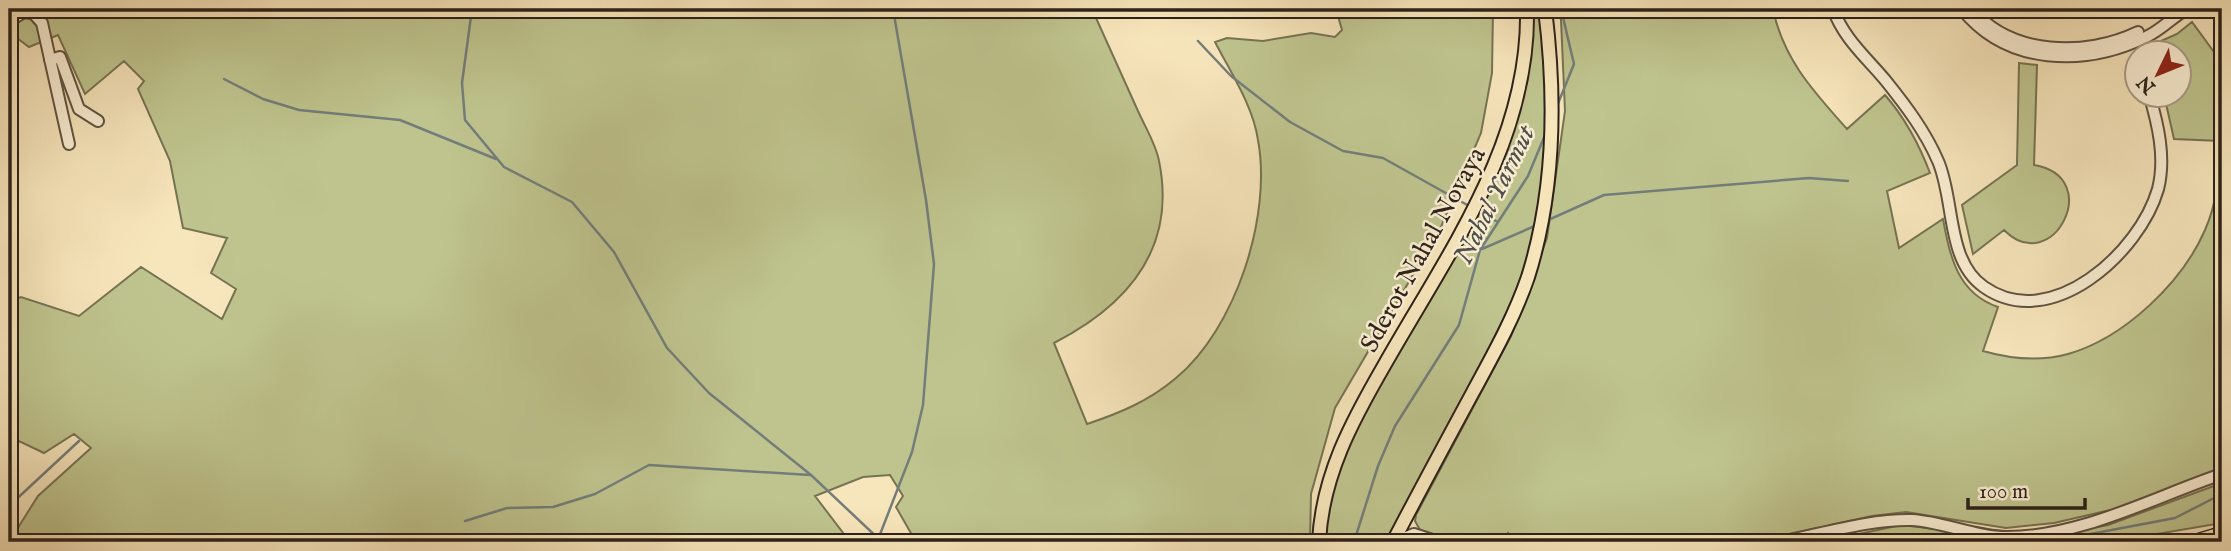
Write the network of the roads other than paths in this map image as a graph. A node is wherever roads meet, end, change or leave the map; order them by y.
1 (1527, 9) edge
2 (1545, 9) edge
3 (1833, 9) edge
4 (1962, 9) edge
5 (1972, 9) edge
6 (2186, 9) edge
7 (9, 22) edge
8 (2145, 38) edge
9 (2122, 45) edge
10 (2122, 47) edge
11 (50, 60) junction
12 (2153, 108) edge
13 (98, 121) dead end
14 (69, 144) dead end
15 (2222, 474) edge
16 (1409, 511) junction
17 (1419, 535) junction
18 (2222, 535) edge
19 (1319, 542) edge
20 (1394, 542) edge
21 (1438, 542) edge
22 (1780, 542) edge
23 (2199, 542) edge

1 - 19 main road, Sderot Nahal Novaya
2 - 16 main road
3 - 12 street
4 - 10 street
5 - 9 street
6 - 8 street
7 - 11 street
11 - 13 street
11 - 14 street
15 - 22 street
16 - 17 street
16 - 20 main road
17 - 20 street
17 - 21 street
18 - 23 highway

